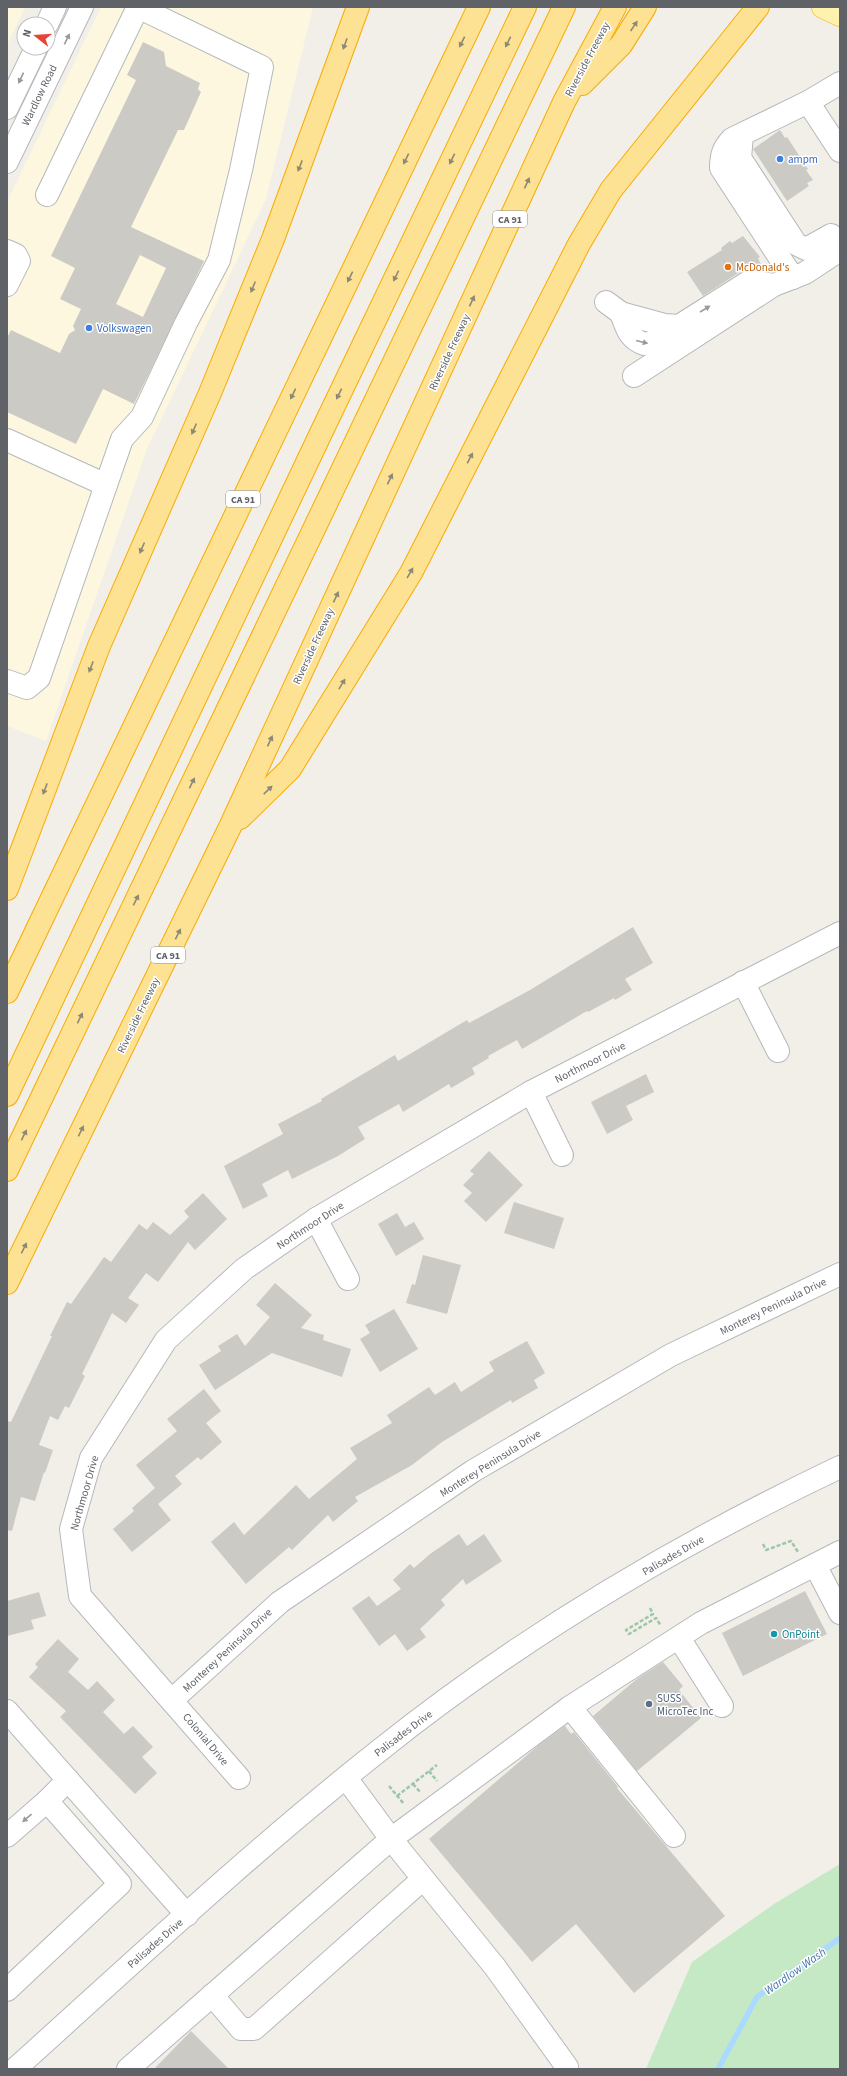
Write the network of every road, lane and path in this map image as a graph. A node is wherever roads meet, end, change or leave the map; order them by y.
1 (82, 7) edge
2 (138, 7) edge
3 (358, 7) edge
4 (479, 7) edge
5 (525, 7) edge
6 (564, 7) edge
7 (615, 7) edge
8 (646, 7) edge
9 (758, 7) edge
10 (823, 7) edge
11 (840, 15) edge
12 (32, 56) edge
13 (840, 83) edge
14 (564, 102) junction
15 (808, 102) junction
16 (7, 108) edge
17 (742, 135) junction
18 (840, 151) edge
19 (7, 162) edge
20 (47, 195) dead end
21 (836, 242) edge
22 (7, 251) edge
23 (784, 281) junction
24 (7, 285) edge
25 (613, 308) dead end
26 (634, 376) dead end
27 (7, 440) edge
28 (106, 485) junction
29 (7, 681) edge
30 (230, 827) junction
31 (7, 889) edge
32 (840, 934) edge
33 (743, 982) junction
34 (7, 992) edge
35 (778, 1051) dead end
36 (531, 1092) junction
37 (7, 1095) edge
38 (562, 1156) dead end
39 (7, 1170) edge
40 (316, 1219) junction
41 (840, 1274) edge
42 (348, 1279) dead end
43 (7, 1283) edge
44 (840, 1467) edge
45 (763, 1544) dead end
46 (795, 1547) dead end
47 (840, 1552) edge
48 (815, 1565) junction
49 (650, 1608) dead end
50 (840, 1614) edge
51 (659, 1623) dead end
52 (679, 1638) junction
53 (172, 1700) junction
54 (722, 1706) dead end
55 (570, 1707) junction
56 (7, 1711) edge
57 (437, 1765) dead end
58 (429, 1772) junction
59 (239, 1778) dead end
60 (346, 1778) junction
61 (68, 1780) junction
62 (414, 1784) junction
63 (440, 1784) dead end
64 (389, 1786) dead end
65 (424, 1797) dead end
66 (47, 1801) junction
67 (7, 1836) edge
68 (674, 1836) dead end
69 (391, 1839) junction
70 (424, 1879) junction
71 (187, 1915) junction
72 (7, 1990) edge
73 (212, 1995) junction
74 (567, 2067) dead end
75 (15, 2069) edge
76 (128, 2069) edge

19 -> 1 street, Wardlow Road
2 - 20 street
2 - 28 street
3 -> 31 highway
4 -> 34 highway, CA 91
5 -> 37 highway
39 -> 6 highway
7 - 14 highway, Riverside Freeway / CA 91
14 -> 8 highway
30 -> 9 highway
10 - 11 main road
12 -> 16 street, Wardlow Road
13 - 15 street
30 -> 14 highway, Riverside Freeway / CA 91
15 - 17 street
15 - 18 street
17 - 21 street
17 - 23 street
21 - 23 street
22 - 24 street
25 -> 23 street
23 - 26 street
27 - 28 street
28 - 29 street
43 -> 30 highway, Riverside Freeway / CA 91
32 - 33 street, Northmoor Drive
33 - 35 street
33 - 36 street, Northmoor Drive
36 - 38 street
36 - 40 street, Northmoor Drive
40 - 42 street
40 - 53 street, Northmoor Drive
41 - 53 street, Monterey Peninsula Drive
44 - 60 street, Palisades Drive
45 - 46 path
47 - 48 street
48 - 50 street
48 - 52 street
49 - 51 path
52 - 54 street
52 - 55 street
53 - 59 street, Colonial Drive
55 - 68 street
55 - 69 street
56 - 61 street
57 - 58 path
58 - 62 path
58 - 63 path
60 - 69 street
60 - 71 street, Palisades Drive
61 - 66 street
61 - 71 street
62 - 64 path
62 - 65 path
66 -> 67 street
66 - 72 street
69 - 70 street
69 - 73 street
70 - 73 street
70 - 74 street
71 - 75 street, Palisades Drive
73 - 76 street

